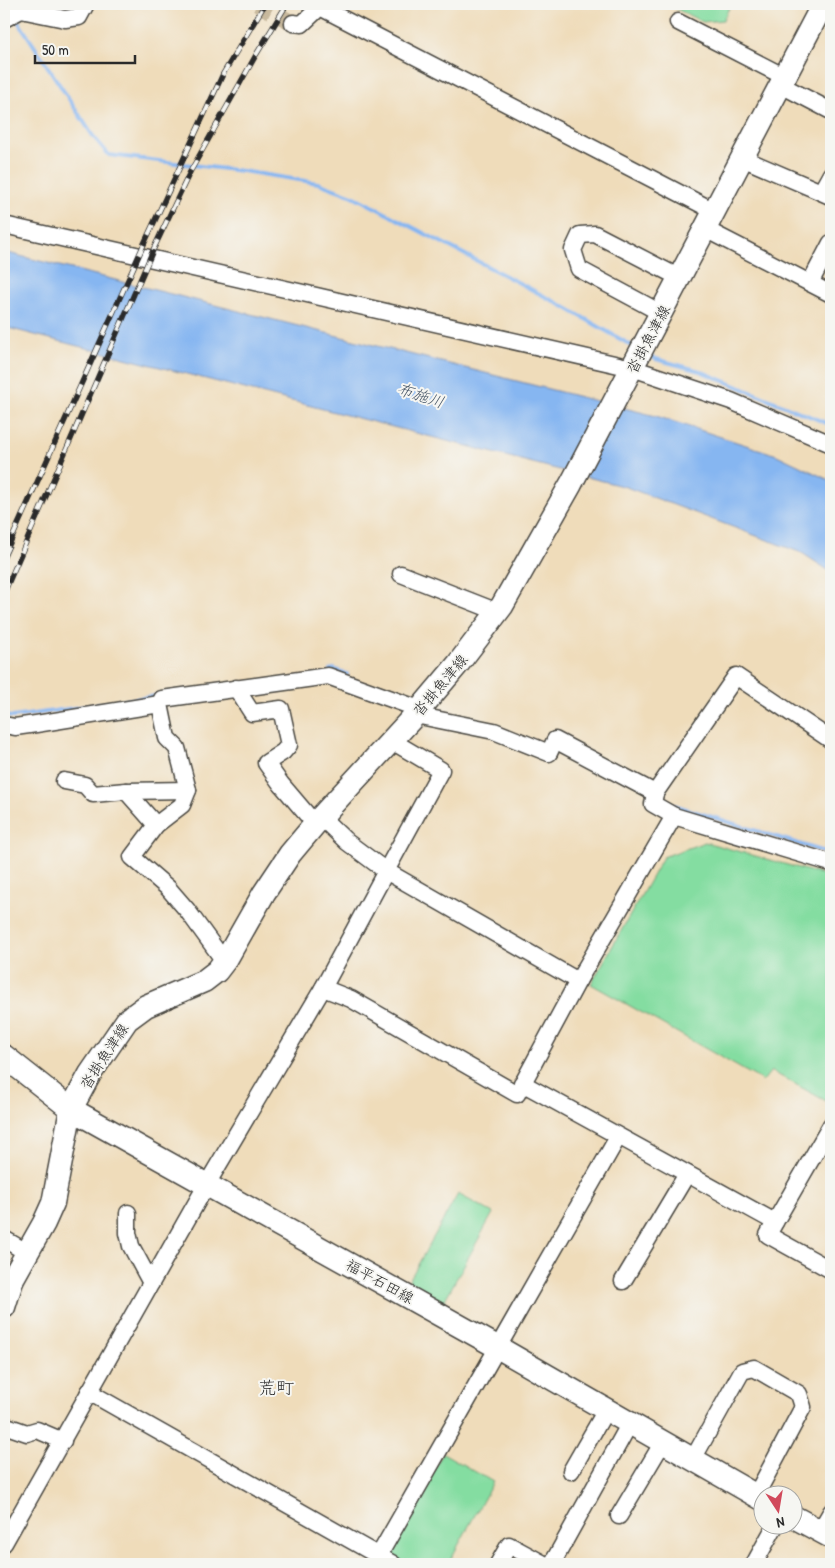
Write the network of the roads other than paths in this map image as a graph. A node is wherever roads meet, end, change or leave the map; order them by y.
1 (86, 4) edge
2 (823, 4) edge
3 (4, 17) edge
4 (293, 22) dead end
5 (678, 22) dead end
6 (783, 81) junction
7 (831, 111) edge
8 (742, 158) junction
9 (831, 174) edge
10 (826, 195) edge
11 (709, 220) junction
12 (4, 225) edge
13 (831, 244) edge
14 (680, 278) junction
15 (810, 283) junction
16 (831, 294) edge
17 (661, 313) junction
18 (632, 368) junction
19 (831, 444) edge
20 (401, 574) dead end
21 (498, 612) junction
22 (236, 688) junction
23 (160, 704) junction
24 (417, 712) junction
25 (4, 725) edge
26 (831, 740) edge
27 (392, 741) junction
28 (64, 781) dead end
29 (188, 790) junction
30 (126, 791) junction
31 (655, 793) junction
32 (674, 816) junction
33 (318, 821) junction
34 (156, 825) junction
35 (831, 863) edge
36 (386, 872) junction
37 (227, 958) junction
38 (578, 981) junction
39 (323, 988) junction
40 (4, 1056) edge
41 (522, 1083) junction
42 (72, 1109) junction
43 (831, 1125) edge
44 (618, 1137) junction
45 (687, 1174) junction
46 (207, 1184) junction
47 (128, 1213) dead end
48 (775, 1222) junction
49 (4, 1239) edge
50 (28, 1252) junction
51 (831, 1270) edge
52 (623, 1281) dead end
53 (150, 1284) junction
54 (4, 1306) edge
55 (499, 1348) junction
56 (89, 1392) junction
57 (606, 1410) junction
58 (630, 1423) junction
59 (4, 1425) edge
60 (63, 1441) junction
61 (663, 1442) junction
62 (693, 1459) junction
63 (571, 1471) dead end
64 (764, 1486) edge
65 (752, 1493) edge
66 (619, 1516) dead end
67 (802, 1519) edge
68 (828, 1527) edge
69 (769, 1536) edge
70 (4, 1543) edge
71 (382, 1561) edge
72 (498, 1564) edge
73 (544, 1564) edge
74 (552, 1564) edge
75 (754, 1564) edge

1 - 3 street
2 - 6 main road, 沓掛魚津線
4 - 11 street
5 - 6 street
6 - 7 street
6 - 8 main road, 沓掛魚津線
8 - 10 street
8 - 11 main road, 沓掛魚津線
9 - 10 street
11 - 14 main road, 沓掛魚津線
11 - 15 street
12 - 18 street
13 - 15 street
14 - 17 main road, 沓掛魚津線
14 - 17 street
15 - 16 street
17 - 18 main road, 沓掛魚津線
18 - 19 street
18 - 21 main road, 沓掛魚津線
20 - 21 street
21 - 24 main road, 沓掛魚津線
22 - 23 street
22 - 24 street
22 - 33 street
23 - 25 street
23 - 29 street
24 - 27 main road, 沓掛魚津線
24 - 31 street
26 - 31 street
27 - 33 main road, 沓掛魚津線
27 - 36 street
28 - 30 street
29 - 30 street
29 - 34 street
30 - 34 street
31 - 32 street
32 - 35 street
32 - 38 street
33 - 36 street
33 - 37 main road, 沓掛魚津線
34 - 37 street
36 - 38 street
36 - 39 street
37 - 42 main road, 沓掛魚津線
38 - 41 street
39 - 41 street
39 - 46 street
40 - 42 main road, 福平石田線
41 - 44 street
42 - 46 main road, 福平石田線
42 - 50 main road, 沓掛魚津線
43 - 48 street
44 - 45 street
44 - 55 street
45 - 48 street
45 - 52 street
46 - 53 street
46 - 55 main road, 福平石田線
47 - 53 street
48 - 51 street
49 - 50 street
50 - 54 main road, 沓掛魚津線
53 - 56 street
55 - 57 main road, 福平石田線
55 - 71 street
56 - 60 street
56 - 71 street
57 - 58 main road, 福平石田線
57 - 63 street
58 - 61 main road, 福平石田線
58 - 74 street
59 - 60 street
60 - 70 street
61 - 62 main road, 福平石田線
61 - 66 street
62 - 64 street
62 - 65 main road, 福平石田線
67 - 68 main road
69 - 75 street
72 - 73 street

